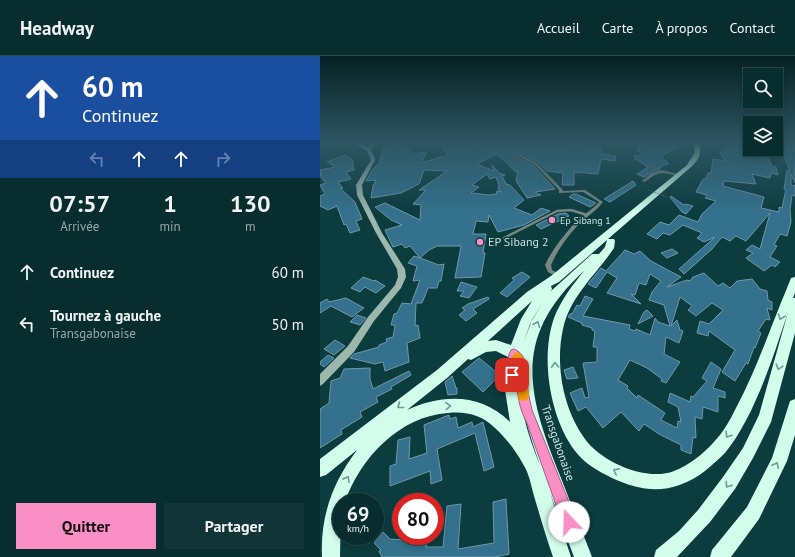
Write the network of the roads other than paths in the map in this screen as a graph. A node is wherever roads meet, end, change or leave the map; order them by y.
1 (369, 166) edge
2 (539, 166) edge
3 (687, 166) edge
4 (696, 166) edge
5 (678, 175) junction
6 (644, 181) dead end
7 (587, 215) junction
8 (504, 238) dead end
9 (611, 241) junction
10 (557, 278) junction
11 (795, 281) edge
12 (795, 302) edge
13 (514, 354) junction
14 (442, 374) junction
15 (320, 381) edge
16 (795, 406) edge
17 (531, 420) junction
18 (530, 460) junction
19 (320, 469) edge
20 (560, 550) edge
21 (331, 557) edge
22 (583, 557) edge
23 (663, 557) edge
24 (719, 557) edge

1 - 15 street
2 - 7 street
3 - 5 highway
4 - 9 highway, Transgabonaise
5 - 6 street
5 - 10 highway
7 - 8 lane
7 - 10 street
11 -> 9 highway
17 -> 9 highway, Transgabonaise
10 - 13 highway
10 - 14 highway
12 -> 23 highway
13 - 14 highway
13 - 17 highway
13 - 18 highway
14 -> 19 highway
24 -> 16 highway
17 - 22 highway, Transgabonaise
18 - 20 highway
21 -> 18 highway

